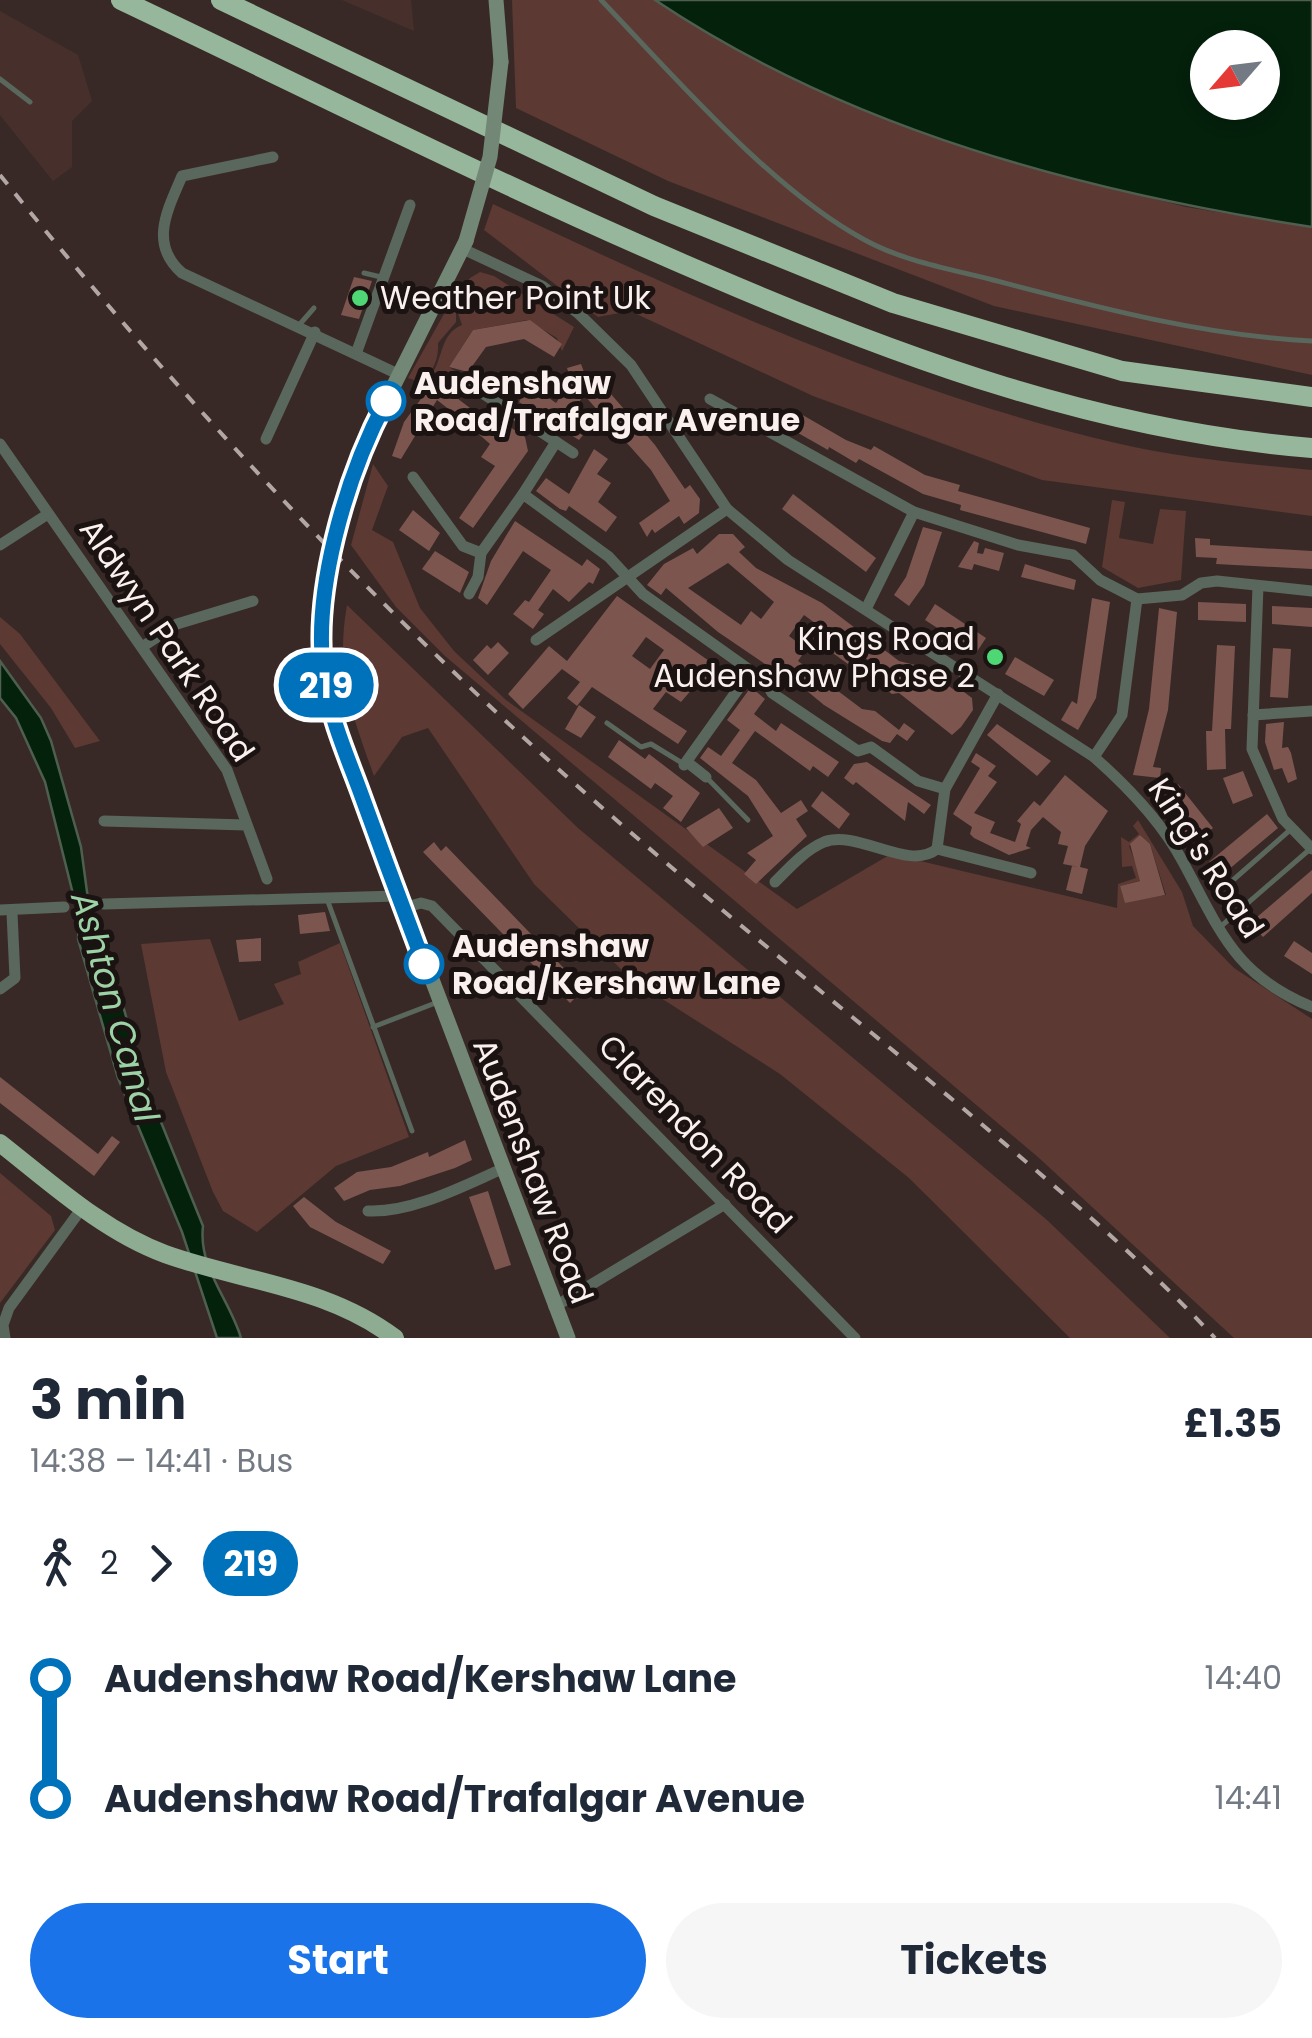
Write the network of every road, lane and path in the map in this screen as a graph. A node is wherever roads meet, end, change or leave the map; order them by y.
1 (121, 0) edge
2 (221, 0) edge
3 (496, 0) edge
4 (600, 0) edge
5 (0, 79) edge
6 (30, 102) dead end
7 (273, 157) dead end
8 (410, 205) dead end
9 (464, 245) junction
10 (364, 273) dead end
11 (383, 277) junction
12 (314, 308) dead end
13 (300, 324) junction
14 (316, 332) junction
15 (1312, 341) edge
16 (357, 351) junction
17 (400, 375) junction
18 (461, 379) dead end
19 (1312, 397) edge
20 (710, 400) dead end
21 (266, 439) dead end
22 (556, 442) junction
23 (0, 444) edge
24 (1312, 448) edge
25 (573, 453) dead end
26 (413, 477) dead end
27 (523, 494) junction
28 (727, 510) junction
29 (914, 512) junction
30 (48, 514) junction
31 (0, 545) edge
32 (481, 553) junction
33 (624, 576) junction
34 (1258, 586) junction
35 (1312, 591) edge
36 (470, 594) dead end
37 (1137, 599) junction
38 (253, 601) dead end
39 (866, 609) junction
40 (536, 640) dead end
41 (142, 646) junction
42 (752, 670) junction
43 (998, 694) junction
44 (1312, 711) edge
45 (1254, 715) junction
46 (607, 724) dead end
47 (1094, 757) junction
48 (685, 763) junction
49 (706, 776) joint
50 (945, 789) junction
51 (104, 820) dead end
52 (748, 820) dead end
53 (246, 826) junction
54 (1292, 828) junction
55 (937, 848) junction
56 (1311, 849) edge
57 (1030, 873) dead end
58 (267, 879) dead end
59 (775, 882) dead end
60 (1232, 882) dead end
61 (326, 896) junction
62 (401, 902) junction
63 (104, 904) dead end
64 (64, 907) dead end
65 (6, 912) edge
66 (1217, 930) junction
67 (0, 990) edge
68 (438, 1002) junction
69 (1312, 1008) edge
70 (372, 1028) junction
71 (412, 1131) dead end
72 (0, 1143) edge
73 (502, 1169) junction
74 (725, 1204) junction
75 (82, 1208) junction
76 (387, 1210) junction
77 (368, 1211) dead end
78 (392, 1227) dead end
79 (554, 1307) junction
80 (5, 1338) edge
81 (394, 1338) edge
82 (568, 1338) edge
83 (855, 1338) edge

1 - 24 highway
2 - 19 highway
3 - 9 main road, Audenshaw Road, bridge
4 - 15 lane
5 - 6 lane
7 - 13 street
8 - 11 street
9 - 17 main road, Audenshaw Road
9 - 28 street, King's Road
10 - 11 lane
11 - 16 street
12 - 13 lane
13 - 14 street
14 - 16 street
14 - 21 street
16 - 17 street
17 - 62 main road, Audenshaw Road, bridge
18 - 22 street
20 - 29 street
22 - 25 street
22 - 27 street
23 - 30 street, Aldwyn Park Road
26 - 32 street
27 - 32 street
27 - 33 street
28 - 33 street
28 - 39 street, King's Road
29 - 37 street
29 - 39 street
30 - 31 street
30 - 41 street, Aldwyn Park Road
32 - 36 street
33 - 40 street
33 - 42 street
34 - 35 street
34 - 37 street
34 - 45 street
37 - 47 street
38 - 41 street
39 - 43 street, King's Road
41 - 53 street, Aldwyn Park Road
42 - 48 street
42 - 50 street
43 - 47 street, King's Road
43 - 50 street
44 - 45 street
45 - 54 street
46 - 48 lane
47 - 66 street, King's Road
48 - 49 street
49 - 52 lane
50 - 55 street
51 - 53 street
53 - 58 street, Aldwyn Park Road
54 - 56 street
54 - 60 lane
55 - 57 street
55 - 59 street
56 - 66 lane
61 - 62 street, Clarendon Road
61 - 63 street, Clarendon Road
61 - 70 lane
62 - 68 main road, Audenshaw Road
62 - 74 street, Clarendon Road
64 - 65 street
65 - 67 street
66 - 69 street, King's Road
68 - 70 lane
68 - 73 main road, Audenshaw Road
70 - 71 lane
72 - 75 highway
73 - 76 street
73 - 79 main road, Audenshaw Road
74 - 79 street
74 - 83 street, Clarendon Road
75 - 80 street
75 - 81 highway
76 - 77 street
76 - 78 street
79 - 82 main road, Audenshaw Road

